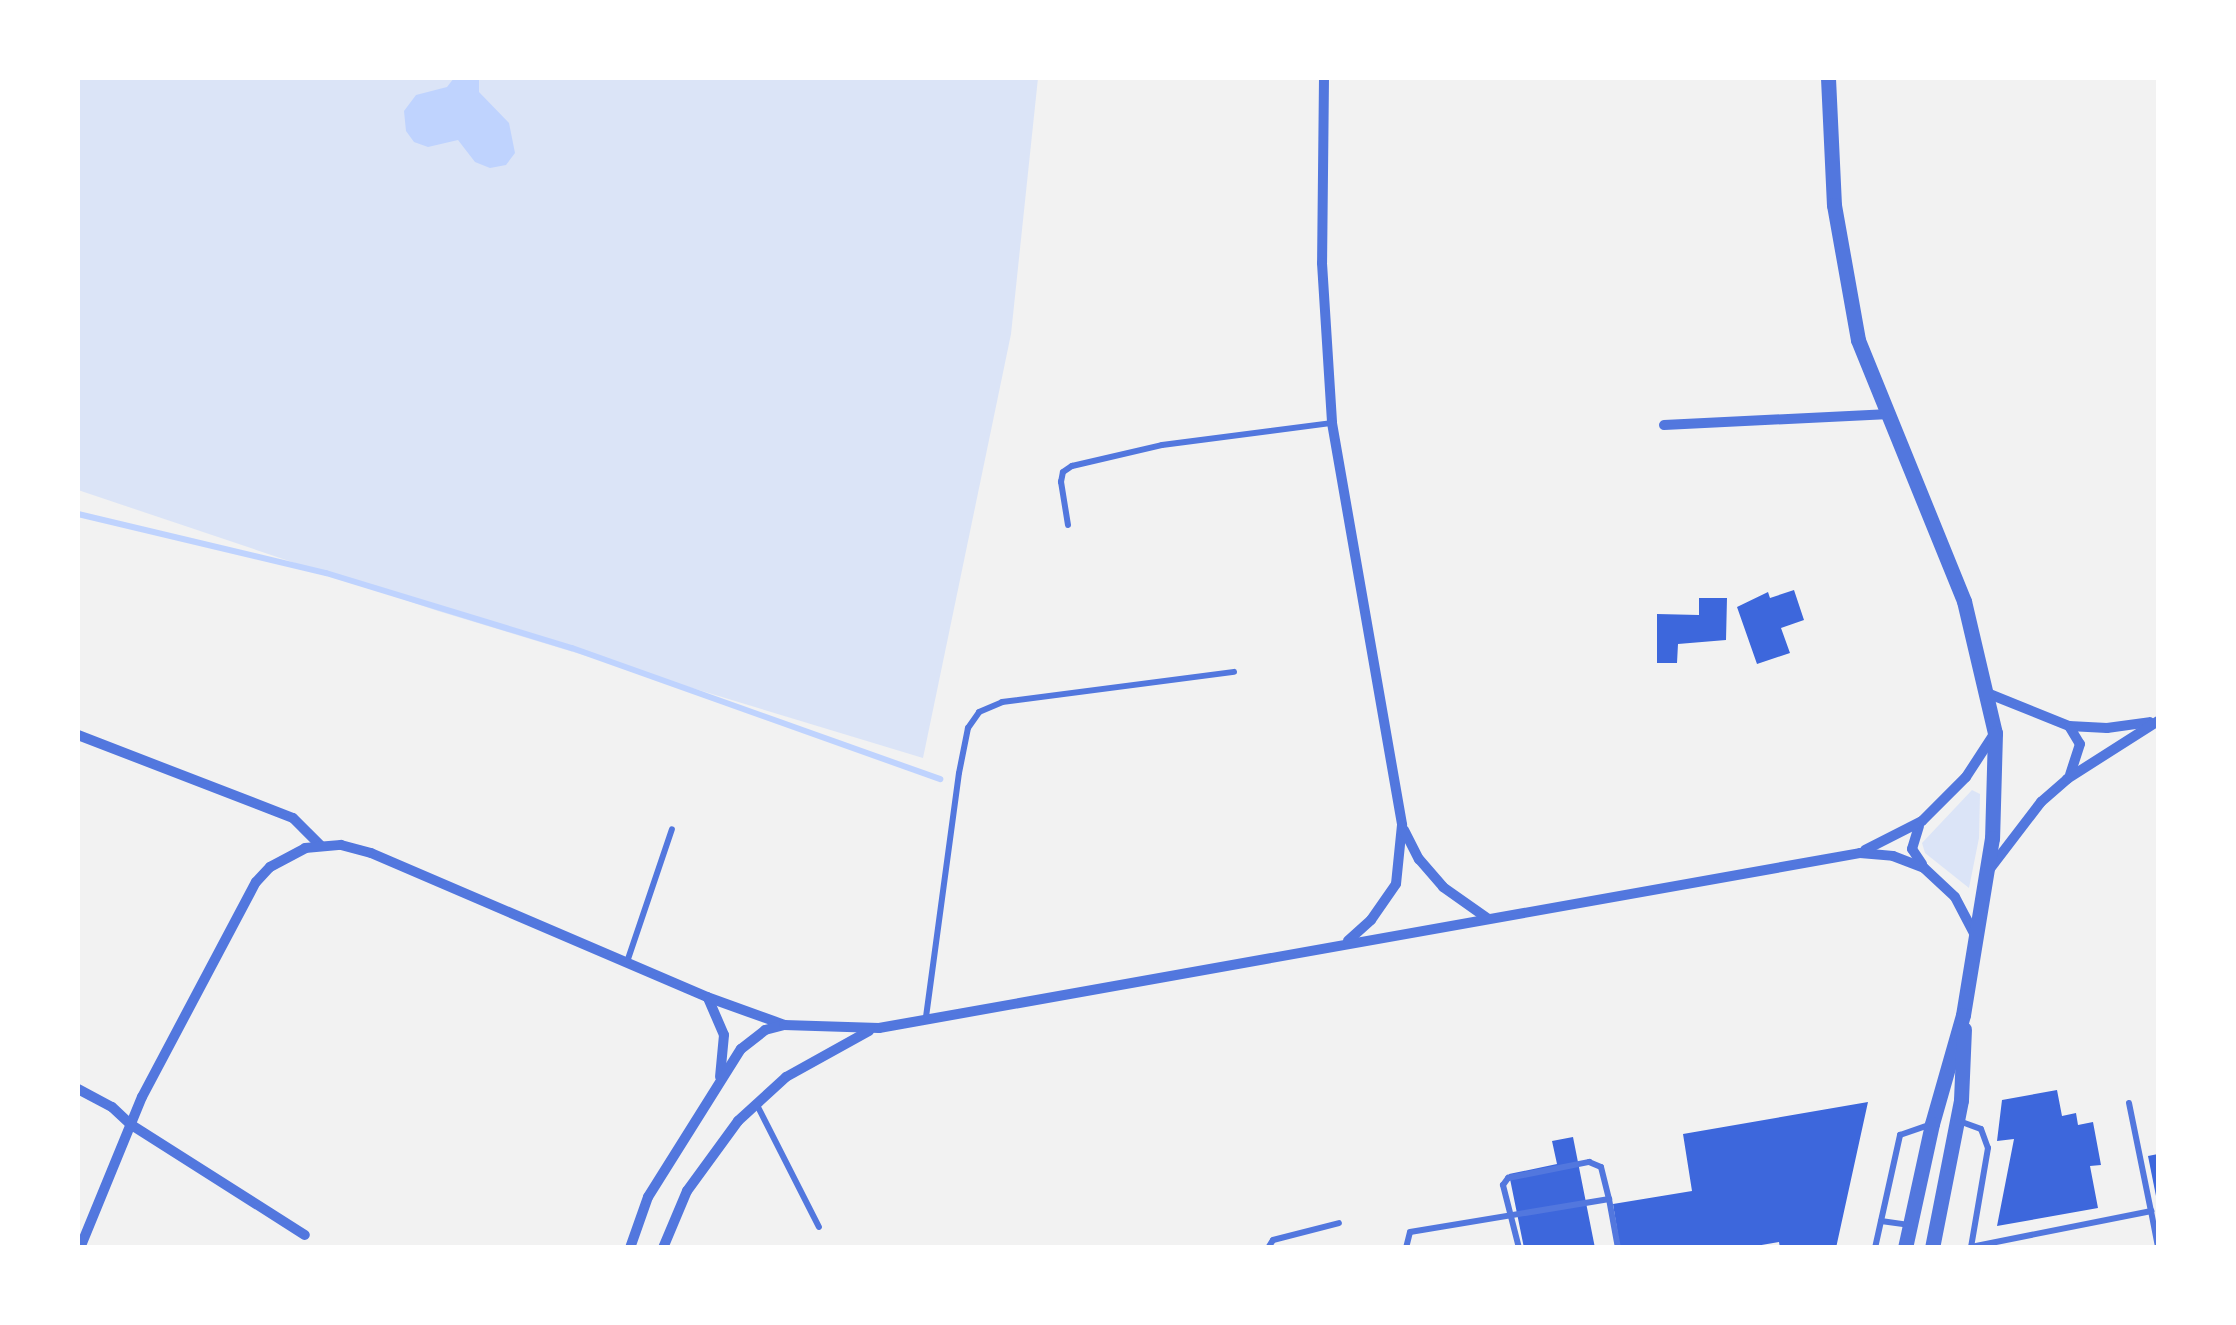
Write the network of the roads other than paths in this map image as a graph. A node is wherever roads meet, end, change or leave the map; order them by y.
1 (1324, 78) edge
2 (1828, 78) edge
3 (1885, 414) junction
4 (1332, 423) junction
5 (1664, 425) dead end
6 (1068, 525) dead end
7 (1234, 672) dead end
8 (1987, 693) junction
9 (2157, 721) edge
10 (2069, 726) junction
11 (1995, 733) junction
12 (78, 734) edge
13 (2067, 779) junction
14 (1922, 821) junction
15 (1402, 825) junction
16 (672, 829) dead end
17 (320, 845) junction
18 (1860, 852) junction
19 (1924, 868) junction
20 (1988, 872) junction
21 (1487, 918) junction
22 (1976, 938) junction
23 (1347, 942) junction
24 (628, 962) junction
25 (707, 997) junction
26 (1963, 1015) junction
27 (926, 1017) junction
28 (784, 1025) junction
29 (879, 1028) junction
30 (719, 1082) junction
31 (78, 1089) edge
32 (756, 1102) junction
33 (2129, 1104) dead end
34 (1958, 1121) junction
35 (130, 1124) junction
36 (1932, 1124) junction
37 (1610, 1199) junction
38 (2151, 1211) junction
39 (1510, 1216) junction
40 (1881, 1221) junction
41 (1339, 1222) dead end
42 (1909, 1225) junction
43 (819, 1227) dead end
44 (305, 1235) dead end
45 (80, 1248) edge
46 (630, 1248) edge
47 (663, 1248) edge
48 (1268, 1248) edge
49 (1406, 1248) edge
50 (1519, 1248) edge
51 (1618, 1248) edge
52 (1874, 1248) edge
53 (1904, 1248) edge
54 (1932, 1248) edge
55 (2158, 1248) edge

1 - 4 street
2 - 3 street
3 - 5 street
3 - 8 street
4 - 6 lane
4 - 15 street
7 - 27 lane
8 - 10 street
8 - 11 street
9 - 10 street
9 - 13 street
10 - 13 street
11 - 14 street
11 - 20 street
12 - 17 street
13 - 20 street
14 - 18 street
14 - 19 street
15 - 21 street
15 - 23 street
16 - 24 lane
17 - 24 street
17 - 35 street
18 - 19 street
18 - 21 street
19 - 22 street
20 - 22 street
21 - 23 street
22 - 26 street
23 - 27 street
24 - 25 street
25 - 28 street
25 - 30 street
26 - 34 street
26 - 36 street
27 - 29 street
28 - 29 street
28 - 30 street
29 - 32 street
30 - 46 street
31 - 35 street
32 - 43 lane
32 - 47 street
33 - 38 lane
34 - 38 lane
34 - 54 street
35 - 44 street
35 - 45 street
36 - 40 lane
36 - 42 street
37 - 39 lane
37 - 39 lane
37 - 51 lane
38 - 55 lane
39 - 49 lane
39 - 50 lane
40 - 42 lane
40 - 52 lane
41 - 48 lane
42 - 53 street

